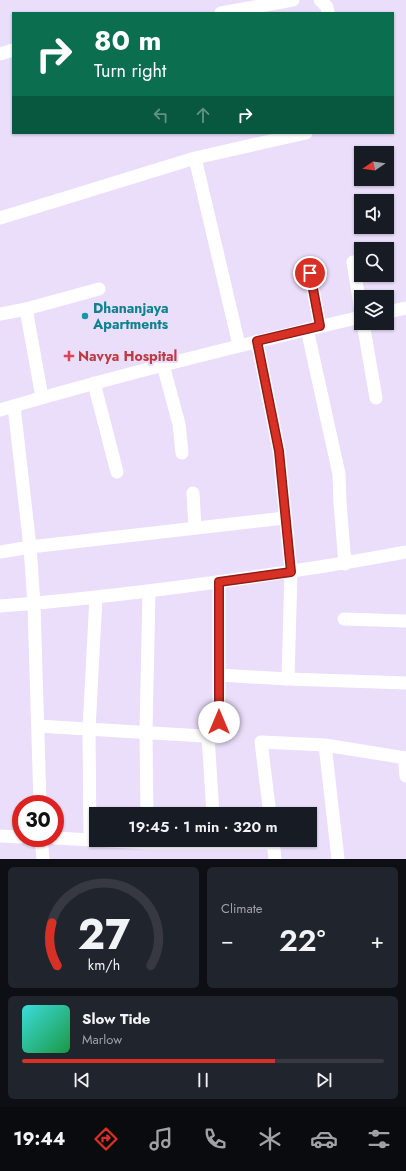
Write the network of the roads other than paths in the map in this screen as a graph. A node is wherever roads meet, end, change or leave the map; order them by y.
1 (293, 0) edge
2 (320, 0) edge
3 (227, 12) edge
4 (328, 12) edge
5 (12, 50) edge
6 (0, 54) edge
7 (302, 134) edge
8 (195, 158) junction
9 (0, 218) edge
10 (353, 262) dead end
11 (310, 273) dead end
12 (99, 289) dead end
13 (357, 290) edge
14 (406, 308) edge
15 (26, 309) junction
16 (394, 311) edge
17 (0, 314) edge
18 (354, 319) edge
19 (314, 328) junction
20 (364, 330) edge
21 (257, 341) junction
22 (238, 345) junction
23 (163, 365) junction
24 (94, 383) junction
25 (42, 397) junction
26 (376, 398) dead end
27 (14, 406) junction
28 (0, 410) edge
29 (182, 453) dead end
30 (117, 472) dead end
31 (193, 493) dead end
32 (285, 518) junction
33 (195, 528) junction
34 (30, 547) junction
35 (0, 552) edge
36 (406, 552) edge
37 (345, 564) junction
38 (291, 572) junction
39 (219, 582) junction
40 (149, 591) junction
41 (96, 597) junction
42 (34, 604) junction
43 (0, 606) edge
44 (344, 619) dead end
45 (406, 621) edge
46 (219, 675) junction
47 (288, 679) junction
48 (406, 683) edge
49 (38, 726) junction
50 (89, 729) junction
51 (146, 732) junction
52 (208, 736) junction
53 (325, 745) junction
54 (405, 758) edge
55 (406, 776) edge
56 (40, 795) edge
57 (90, 807) edge
58 (147, 807) edge
59 (213, 807) edge
60 (269, 807) edge
61 (0, 836) edge
62 (12, 837) edge
63 (64, 839) edge
64 (89, 840) edge
65 (42, 847) edge
66 (274, 847) edge
67 (43, 859) edge
68 (275, 859) edge
69 (338, 859) edge

1 - 3 street
2 - 4 street
5 - 6 street
7 - 8 street
8 - 9 street
8 - 22 street
10 - 13 street
11 - 19 street
12 - 15 street
14 - 16 street
15 - 17 street
15 - 25 street
18 - 19 street
19 - 21 street
19 - 37 street
20 - 26 street
21 - 22 street
21 - 32 street
22 - 23 street
23 - 24 street
23 - 29 street
24 - 25 street
24 - 30 street
25 - 27 street
27 - 28 street
27 - 34 street
31 - 33 street
32 - 33 street
32 - 38 street
33 - 34 street
34 - 35 street
34 - 42 street
36 - 37 street
37 - 38 street
38 - 39 street
38 - 47 street
39 - 40 street
39 - 46 street
40 - 41 street
40 - 51 street
41 - 42 street
41 - 50 street
42 - 43 street
42 - 49 street
44 - 45 street
46 - 47 street
46 - 52 street
47 - 48 street
49 - 50 street
49 - 56 street
50 - 51 street
50 - 57 street
51 - 52 street
51 - 58 street
52 - 59 street
53 - 54 street
53 - 60 street
53 - 69 street
54 - 55 street
61 - 62 street
63 - 64 street
65 - 67 street
66 - 68 street

